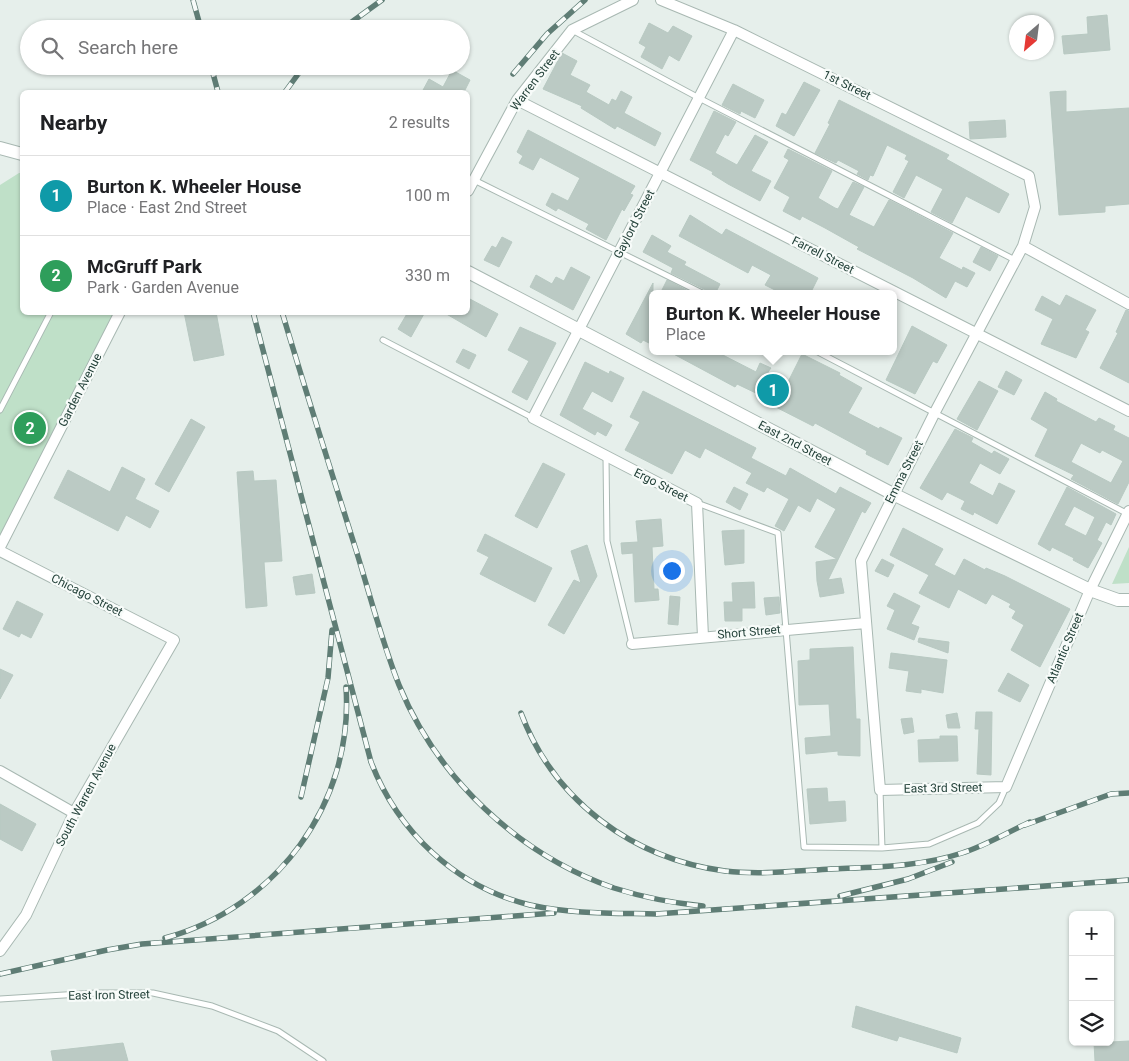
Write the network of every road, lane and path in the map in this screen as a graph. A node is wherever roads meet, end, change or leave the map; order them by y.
1 (633, 0) edge
2 (661, 0) edge
3 (572, 30) junction
4 (734, 30) junction
5 (699, 98) junction
6 (517, 100) junction
7 (0, 148) edge
8 (20, 153) edge
9 (660, 173) junction
10 (1029, 176) joint
11 (473, 180) junction
12 (470, 187) edge
13 (1023, 246) junction
14 (620, 250) junction
15 (1015, 260) junction
16 (470, 273) edge
17 (696, 290) edge
18 (891, 290) edge
19 (897, 293) edge
20 (1129, 304) edge
21 (49, 315) edge
22 (118, 315) edge
23 (579, 330) junction
24 (976, 333) junction
25 (383, 340) dead end
26 (824, 355) edge
27 (0, 410) edge
28 (1129, 411) edge
29 (934, 412) junction
30 (533, 418) junction
31 (606, 456) junction
32 (893, 494) junction
33 (697, 503) junction
34 (1128, 512) edge
35 (0, 549) edge
36 (1090, 590) junction
37 (1129, 600) edge
38 (866, 623) junction
39 (787, 629) junction
40 (703, 636) junction
41 (174, 640) joint
42 (632, 644) joint
43 (0, 771) edge
44 (1006, 787) junction
45 (880, 790) junction
46 (74, 813) junction
47 (882, 848) junction
48 (0, 951) edge
49 (0, 999) edge
50 (323, 1061) edge

1 - 3 street, Warren Street
2 - 4 street, 1st Street
3 - 5 lane
3 - 6 street, Warren Street
4 - 5 street, Gaylord Street
4 - 10 street, 1st Street
5 - 9 street, Gaylord Street
5 - 15 lane
6 - 9 street, Farrell Street
6 - 11 street, Warren Street
7 - 8 street
9 - 14 street, Gaylord Street
9 - 18 street, Farrell Street
10 - 13 street, Emma Street
11 - 12 street, Warren Street
11 - 14 lane
13 - 15 street, Emma Street
13 - 20 street
14 - 17 lane
14 - 23 street, Gaylord Street
15 - 24 street, Emma Street
16 - 23 street, East 2nd Street
19 - 24 street, Farrell Street
21 - 27 lane
22 - 35 street, Garden Avenue
23 - 30 street, Gaylord Street
23 - 32 street, East 2nd Street
24 - 28 street, Farrell Street
24 - 29 street, Emma Street
25 - 30 lane
26 - 29 lane
29 - 32 street, Emma Street
29 - 34 lane
30 - 31 street, Ergo Street
31 - 33 street, Ergo Street
31 - 42 lane
32 - 36 street, East 2nd Street
32 - 38 street, Emma Street
33 - 39 lane
33 - 40 street, Ergo Street
34 - 36 street, Atlantic Street
35 - 41 street, Chicago Street
36 - 37 street, East 2nd Street
36 - 44 street, Atlantic Street
38 - 39 street, Short Street
38 - 45 street, Emma Street
39 - 40 street, Short Street
39 - 47 lane
40 - 42 street, Short Street
41 - 46 street, South Warren Avenue
43 - 46 street
44 - 45 street, East 3rd Street
44 - 47 lane
45 - 47 lane
46 - 48 street, South Warren Avenue
49 - 50 lane, East Iron Street

